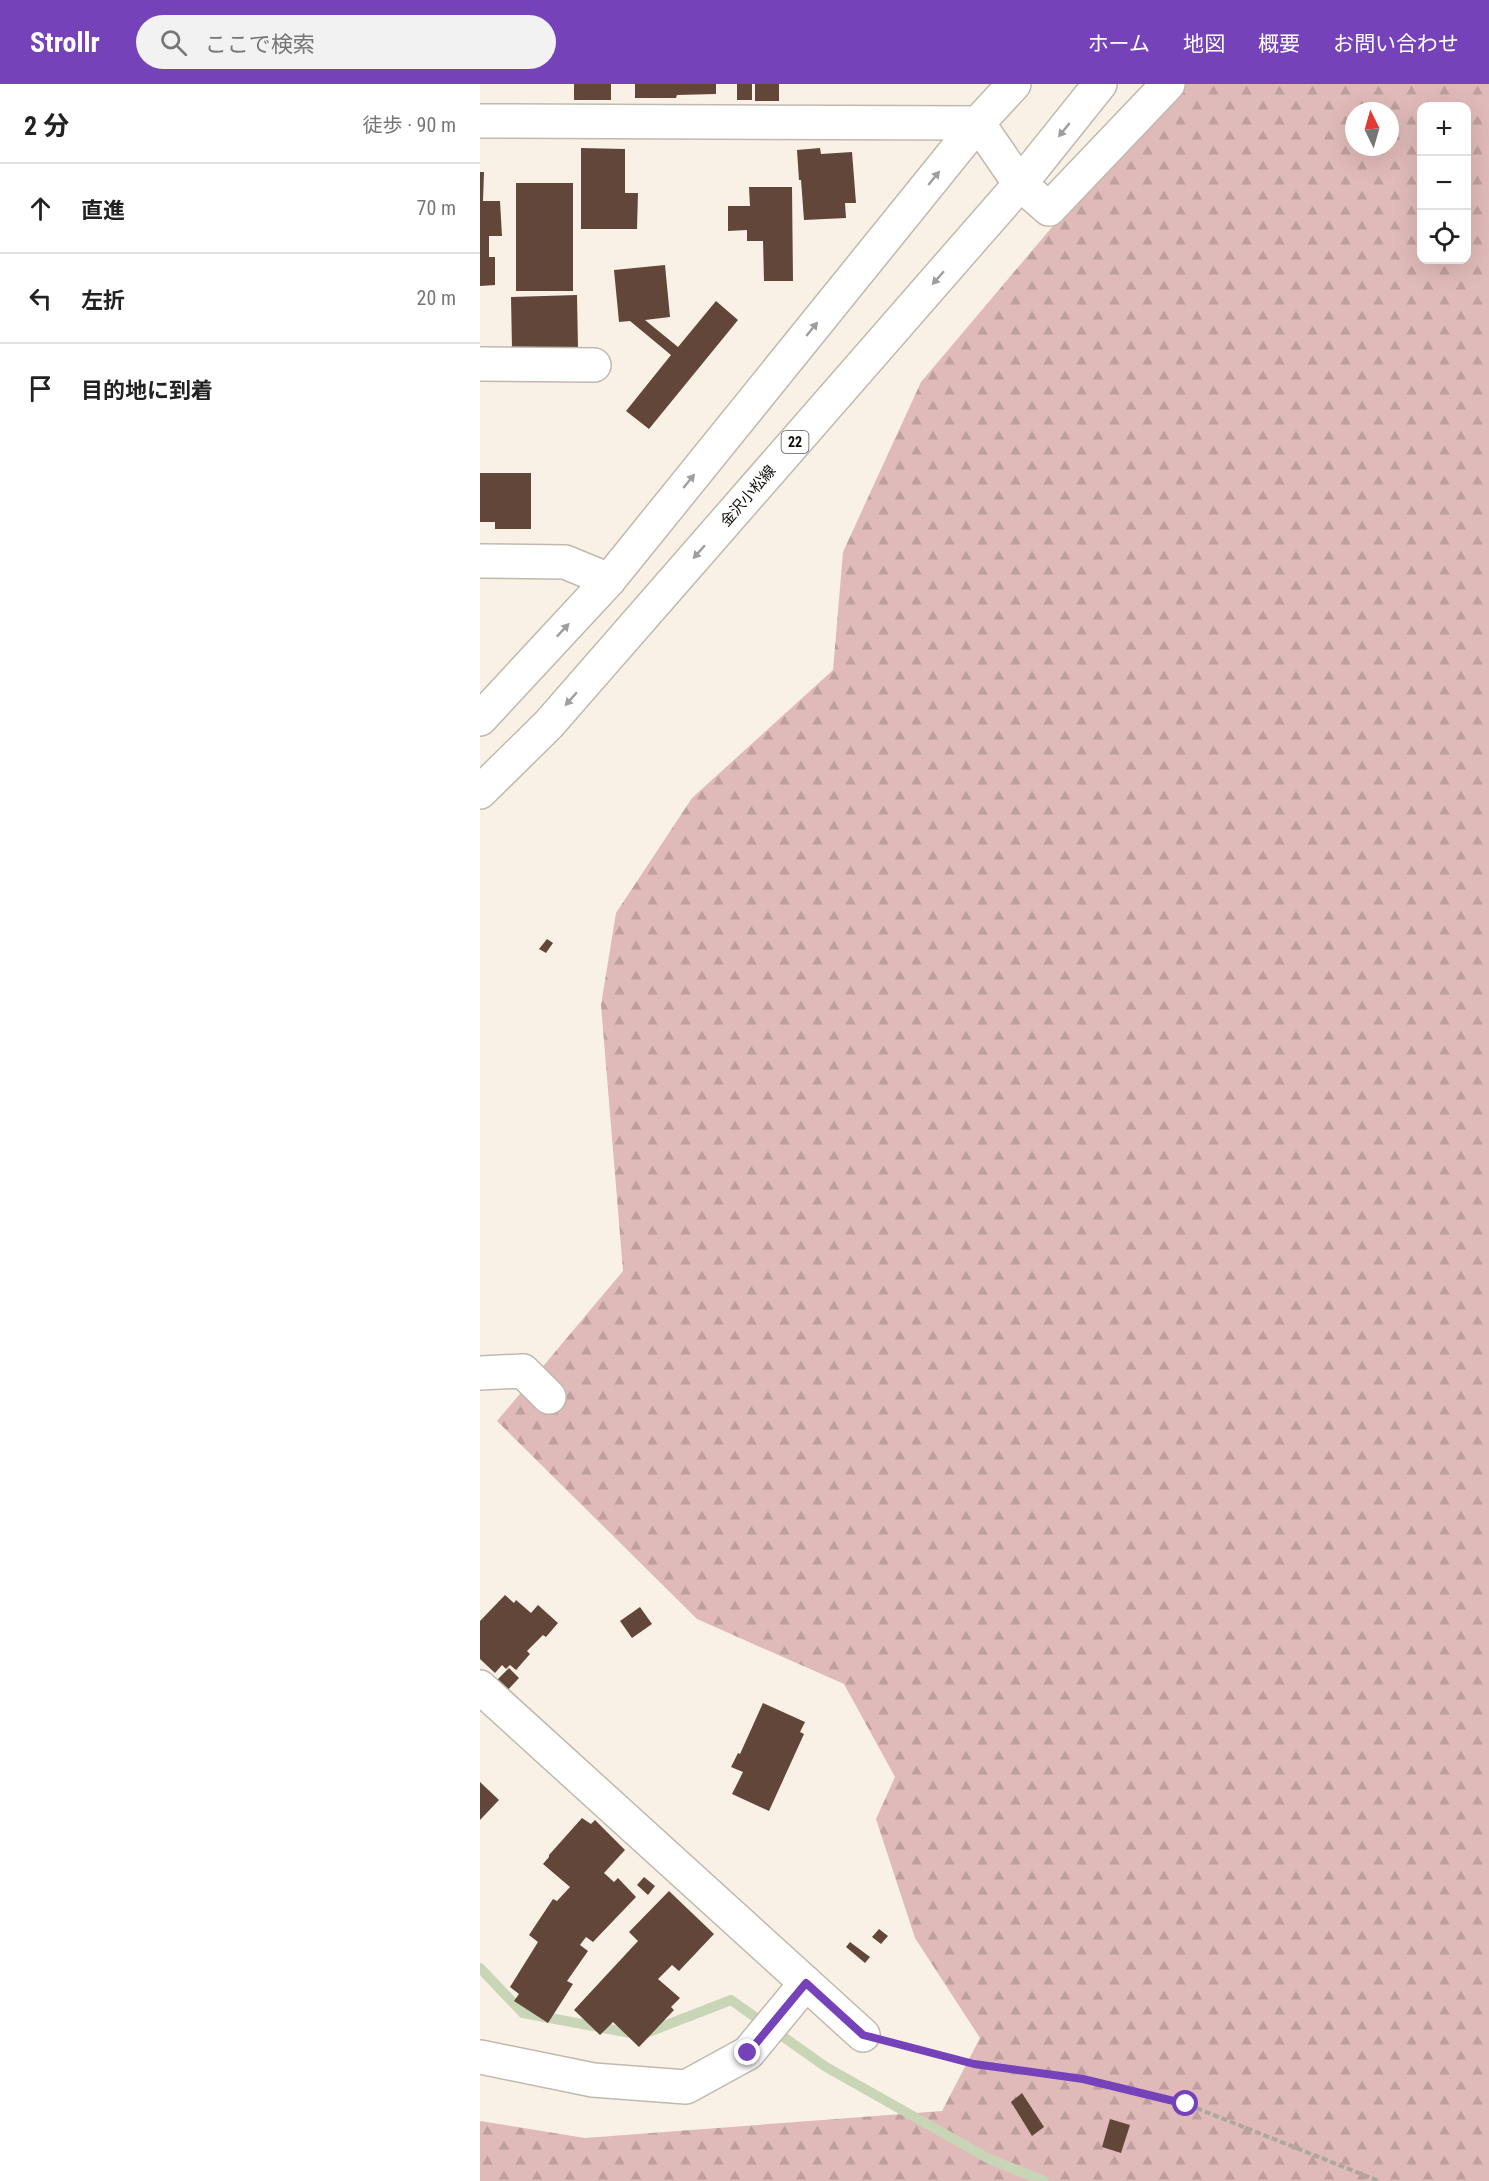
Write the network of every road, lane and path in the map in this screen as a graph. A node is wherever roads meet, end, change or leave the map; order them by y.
1 (1014, 84) edge
2 (1100, 84) edge
3 (1168, 84) edge
4 (480, 121) edge
5 (978, 123) junction
6 (1020, 184) junction
7 (480, 364) edge
8 (594, 365) dead end
9 (480, 561) edge
10 (609, 580) junction
11 (480, 718) edge
12 (480, 792) edge
13 (480, 1373) edge
14 (549, 1397) dead end
15 (480, 1687) edge
16 (806, 1983) junction
17 (863, 2035) joint
18 (480, 2057) edge
19 (1379, 2181) edge

1 - 5 street
2 -> 6 street, 金沢小松線 / 22
3 - 6 street
4 - 5 street
5 - 6 street
10 -> 5 street
6 -> 12 street, 金沢小松線 / 22
7 - 8 street
9 - 10 street
11 -> 10 street
13 - 14 street
15 - 16 street
16 - 17 street
16 - 18 street
17 - 19 path

